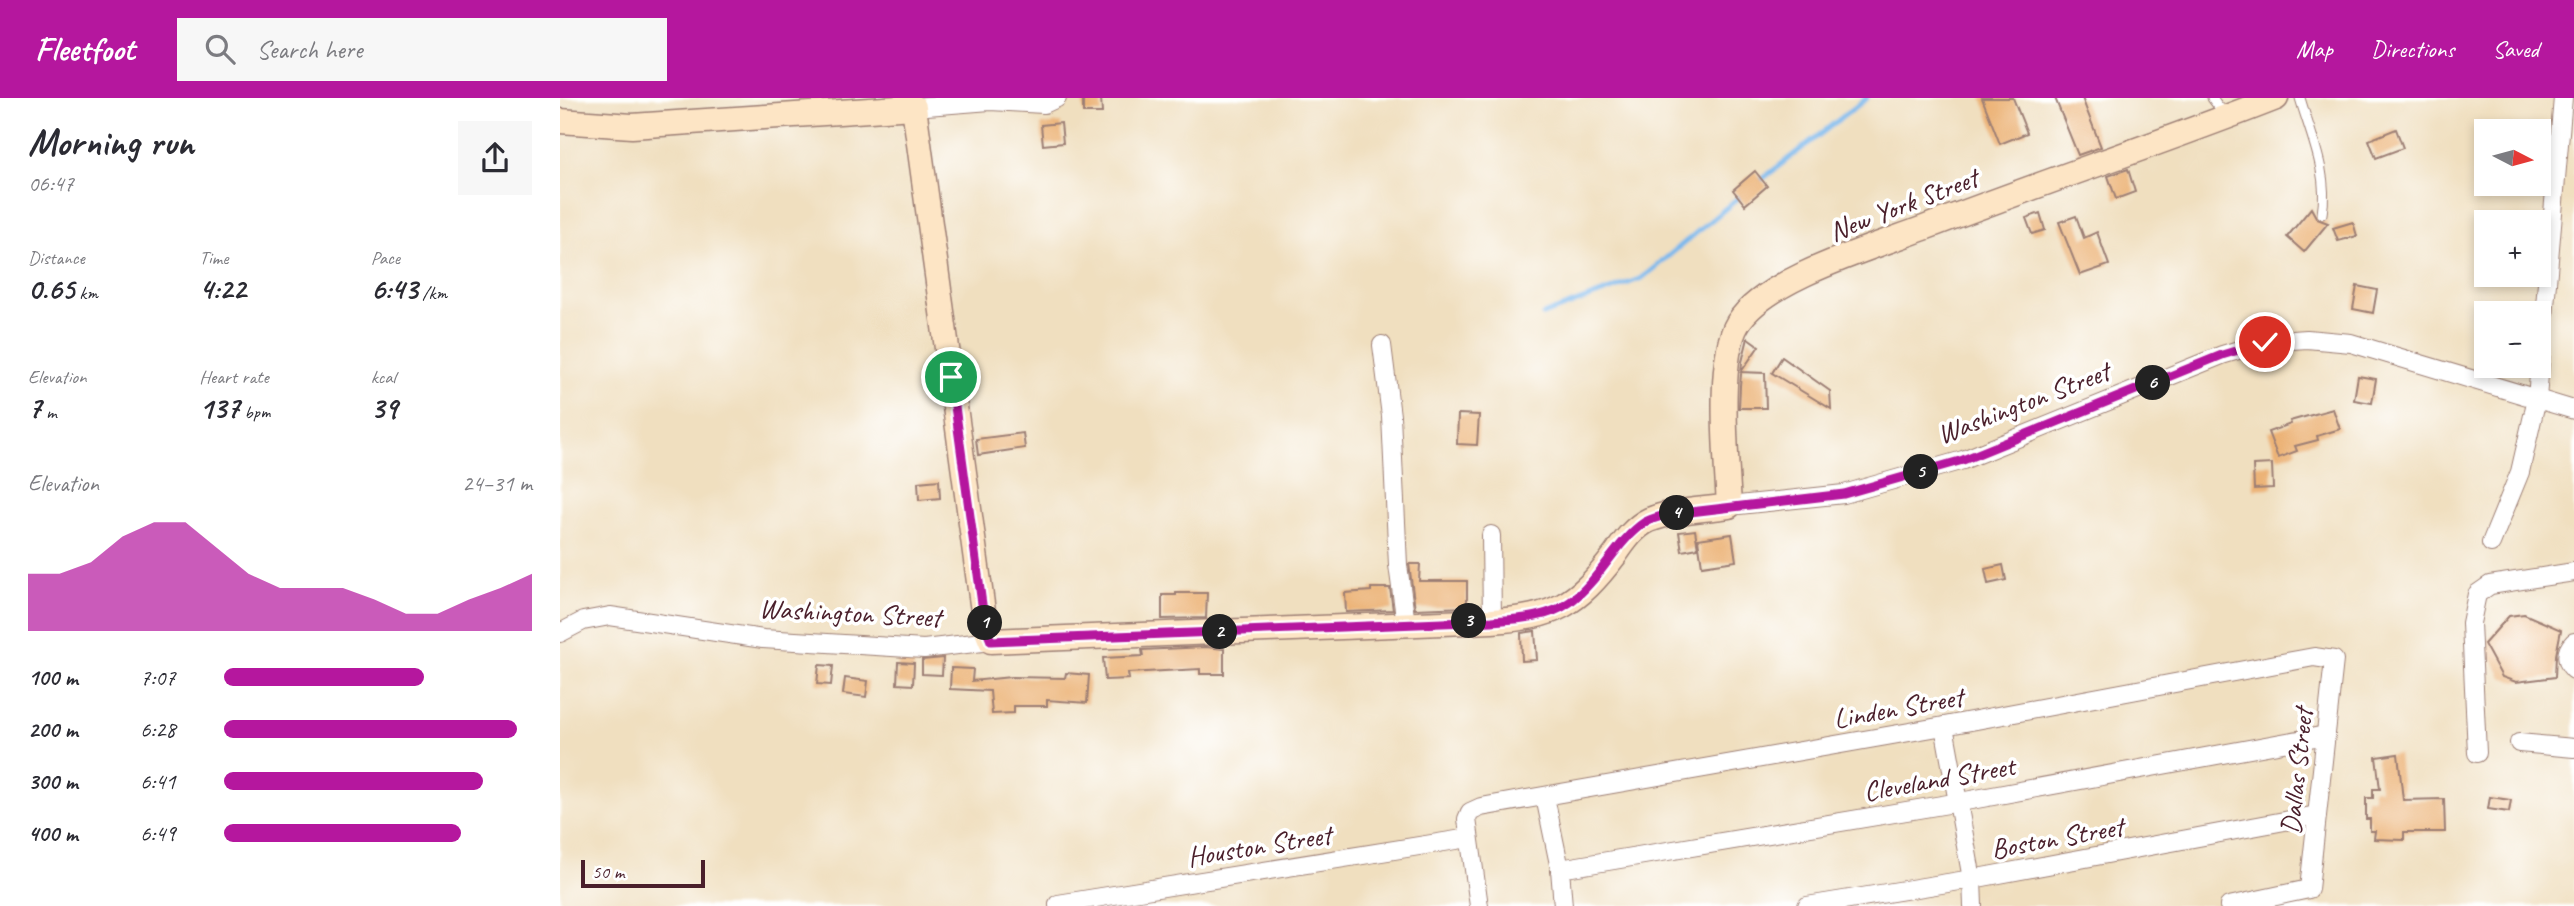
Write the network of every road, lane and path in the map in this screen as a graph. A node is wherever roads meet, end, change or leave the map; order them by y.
1 (1057, 98) edge
2 (2276, 98) edge
3 (2300, 98) edge
4 (2563, 98) edge
5 (808, 106) edge
6 (914, 107) junction
7 (2219, 108) edge
8 (560, 121) edge
9 (2322, 214) dead end
10 (1382, 345) dead end
11 (2537, 398) junction
12 (2574, 410) edge
13 (1729, 506) junction
14 (1491, 535) dead end
15 (2491, 544) dead end
16 (2574, 572) edge
17 (1492, 621) junction
18 (1406, 624) junction
19 (560, 633) edge
20 (991, 641) junction
21 (2574, 642) edge
22 (2334, 660) joint
23 (2574, 670) edge
24 (1944, 726) junction
25 (2326, 735) junction
26 (2519, 743) dead end
27 (2574, 748) edge
28 (2477, 753) dead end
29 (1545, 797) junction
30 (1959, 802) junction
31 (2317, 815) junction
32 (1469, 838) junction
33 (1560, 869) junction
34 (1972, 879) junction
35 (1058, 905) edge
36 (1479, 906) edge
37 (1563, 906) edge
38 (1807, 906) edge
39 (1973, 906) edge
40 (2229, 906) edge

1 - 6 street
2 - 7 street, New York Street
3 - 9 lane
4 - 11 street
5 - 6 street
5 - 8 street
6 - 20 street
7 - 13 street, New York Street
10 - 18 street
11 - 12 street, Washington Street
11 - 13 street, Washington Street
11 - 15 street
13 - 17 street, Washington Street
14 - 17 street
16 - 28 street
17 - 18 street, Washington Street
18 - 20 street, Washington Street
19 - 20 street, Washington Street
21 - 23 street
22 - 24 street, Linden Street
22 - 25 street, Dallas Street
24 - 29 street, Linden Street
24 - 30 street
25 - 30 street, Cleveland Street
25 - 31 street, Dallas Street
26 - 27 street
29 - 32 street, Linden Street
29 - 33 street
30 - 33 street, Cleveland Street
30 - 34 street
31 - 34 street, Boston Street
31 - 40 street, Dallas Street
32 - 35 street, Houston Street
32 - 36 street
33 - 37 street
34 - 38 street, Boston Street
34 - 39 street

